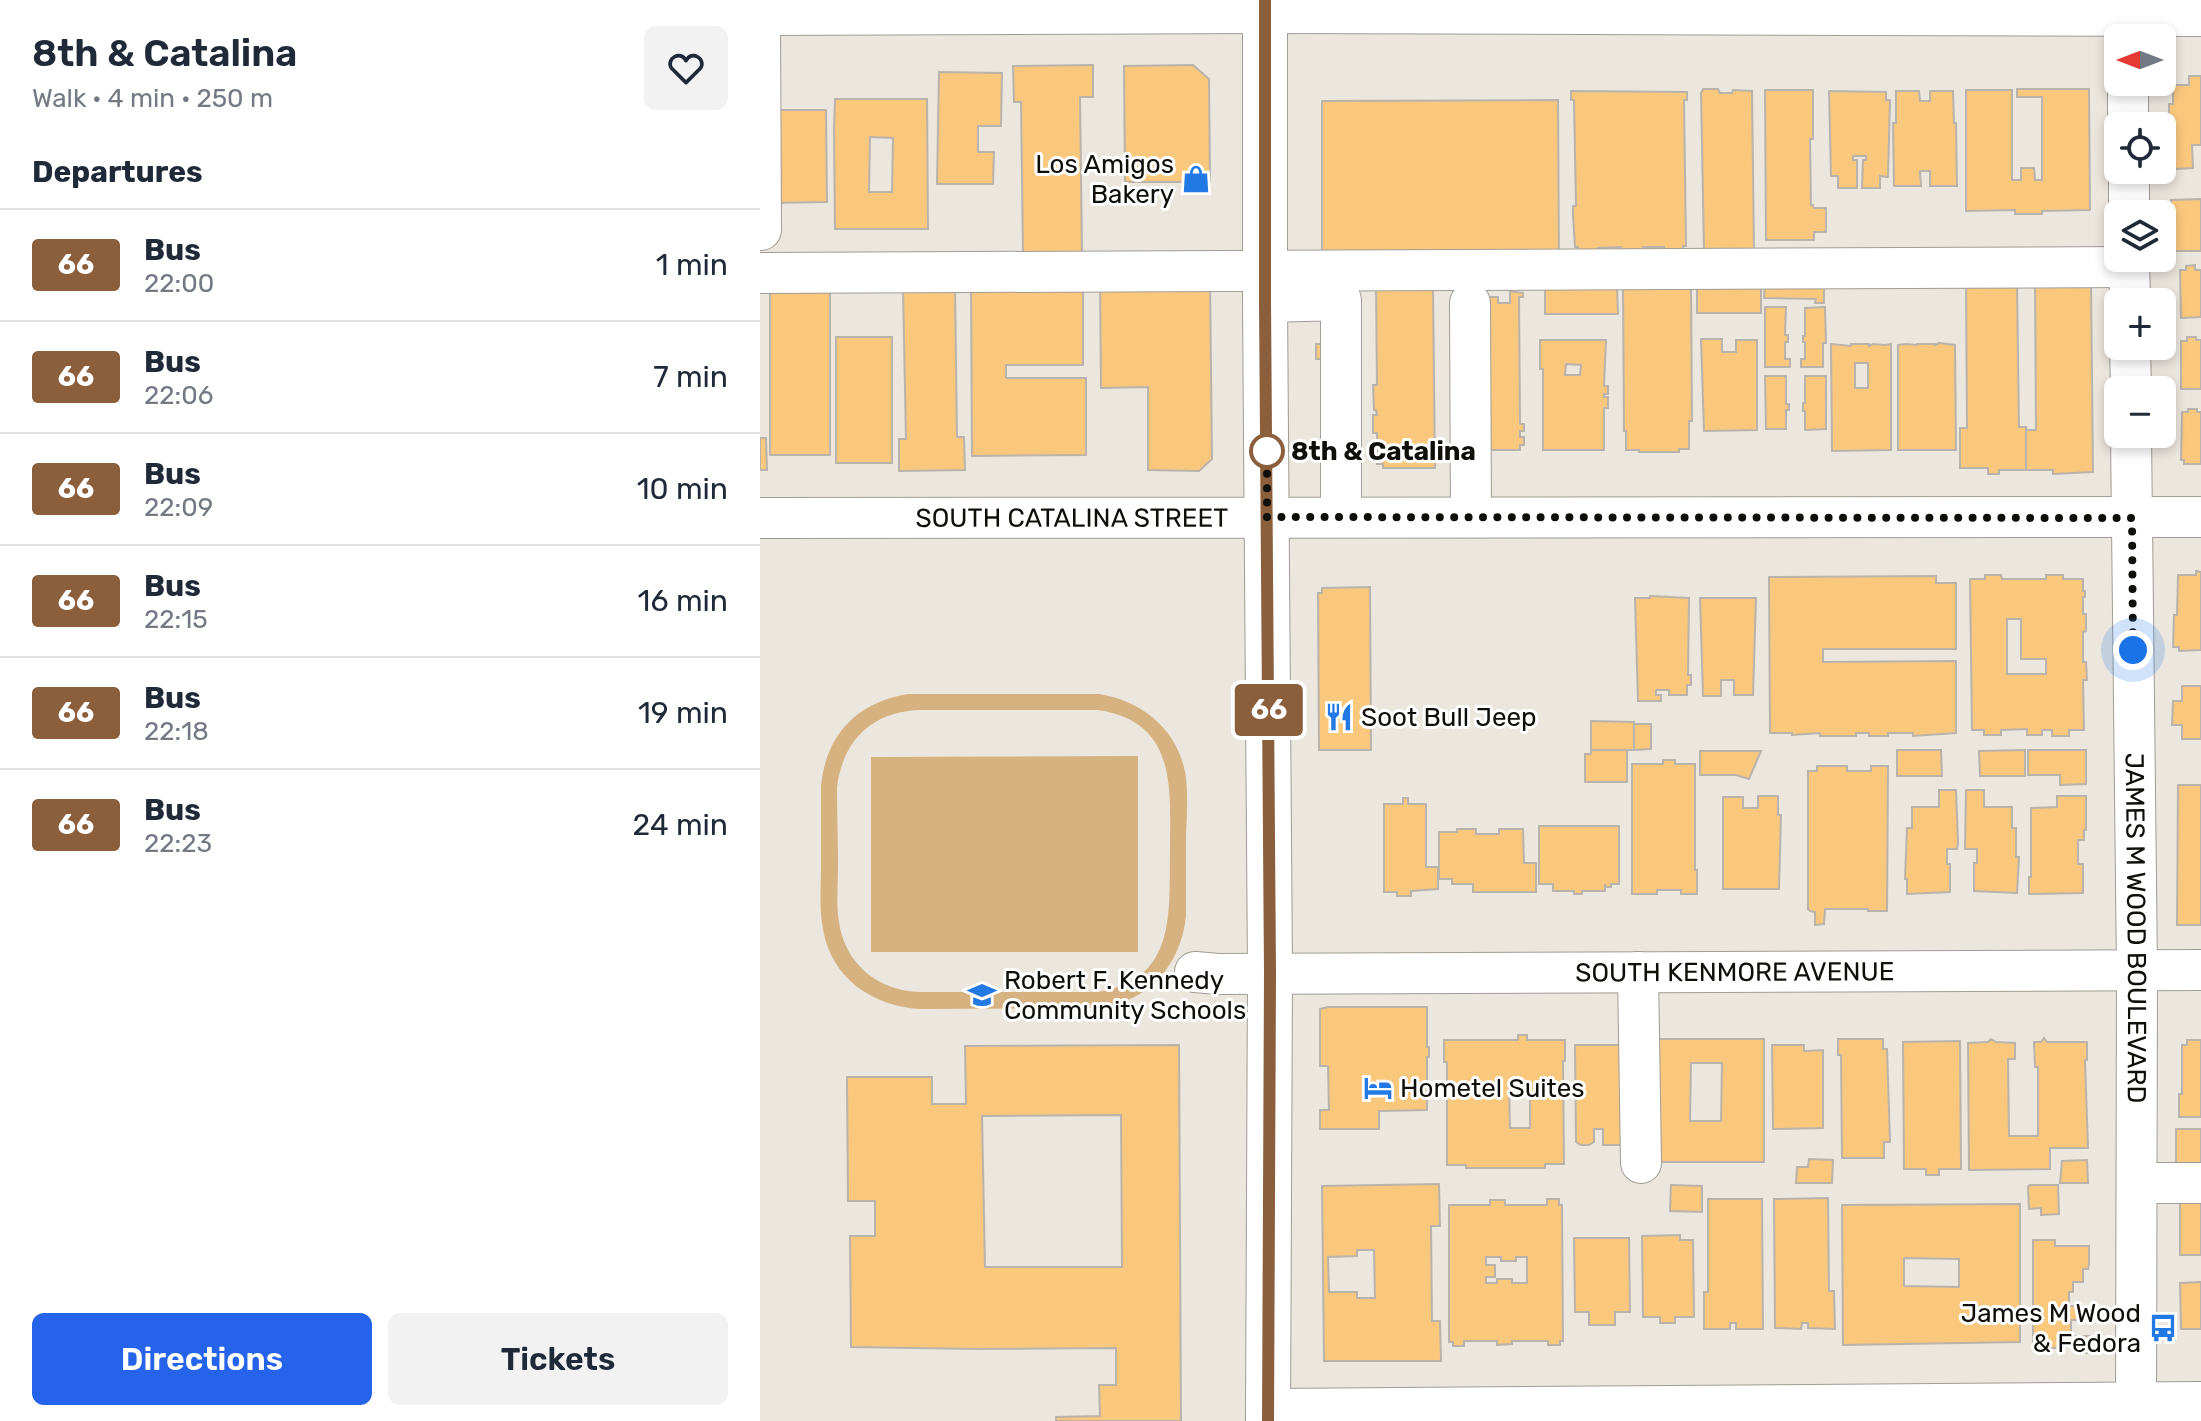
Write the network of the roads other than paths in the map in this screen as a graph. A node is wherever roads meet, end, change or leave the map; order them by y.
1 (1265, 6) edge
2 (760, 15) edge
3 (2201, 16) edge
4 (2127, 18) edge
5 (760, 22) edge
6 (761, 230) edge
7 (760, 273) edge
8 (2130, 276) edge
9 (1265, 287) junction
10 (1470, 303) dead end
11 (2131, 448) edge
12 (1267, 517) junction
13 (1341, 517) junction
14 (1471, 517) junction
15 (2201, 517) edge
16 (760, 518) edge
17 (2132, 518) junction
18 (2201, 970) edge
19 (2137, 971) junction
20 (1195, 972) dead end
21 (1638, 972) junction
22 (1270, 973) junction
23 (1641, 1163) dead end
24 (2137, 1183) junction
25 (2201, 1183) edge
26 (2201, 1402) edge
27 (2136, 1411) edge
28 (1268, 1415) edge

1 - 2 street
1 - 4 street
1 - 9 main road
3 - 4 street
5 - 6 street
7 - 9 street
8 - 9 street
9 - 12 main road
9 - 13 street
10 - 14 street
11 - 17 street, JAMES M WOOD BOULEVARD
12 - 13 street, SOUTH CATALINA STREET
12 - 16 street, SOUTH CATALINA STREET
12 - 22 main road
13 - 14 street, SOUTH CATALINA STREET
14 - 17 street, SOUTH CATALINA STREET
15 - 17 street, SOUTH CATALINA STREET
17 - 19 street, JAMES M WOOD BOULEVARD
18 - 19 street, SOUTH KENMORE AVENUE
19 - 21 street, SOUTH KENMORE AVENUE
19 - 24 street, JAMES M WOOD BOULEVARD
20 - 22 street, SOUTH KENMORE AVENUE
21 - 22 street, SOUTH KENMORE AVENUE
21 - 23 street
22 - 28 main road
24 - 25 street
24 - 27 street, JAMES M WOOD BOULEVARD
26 - 27 street
27 - 28 street

